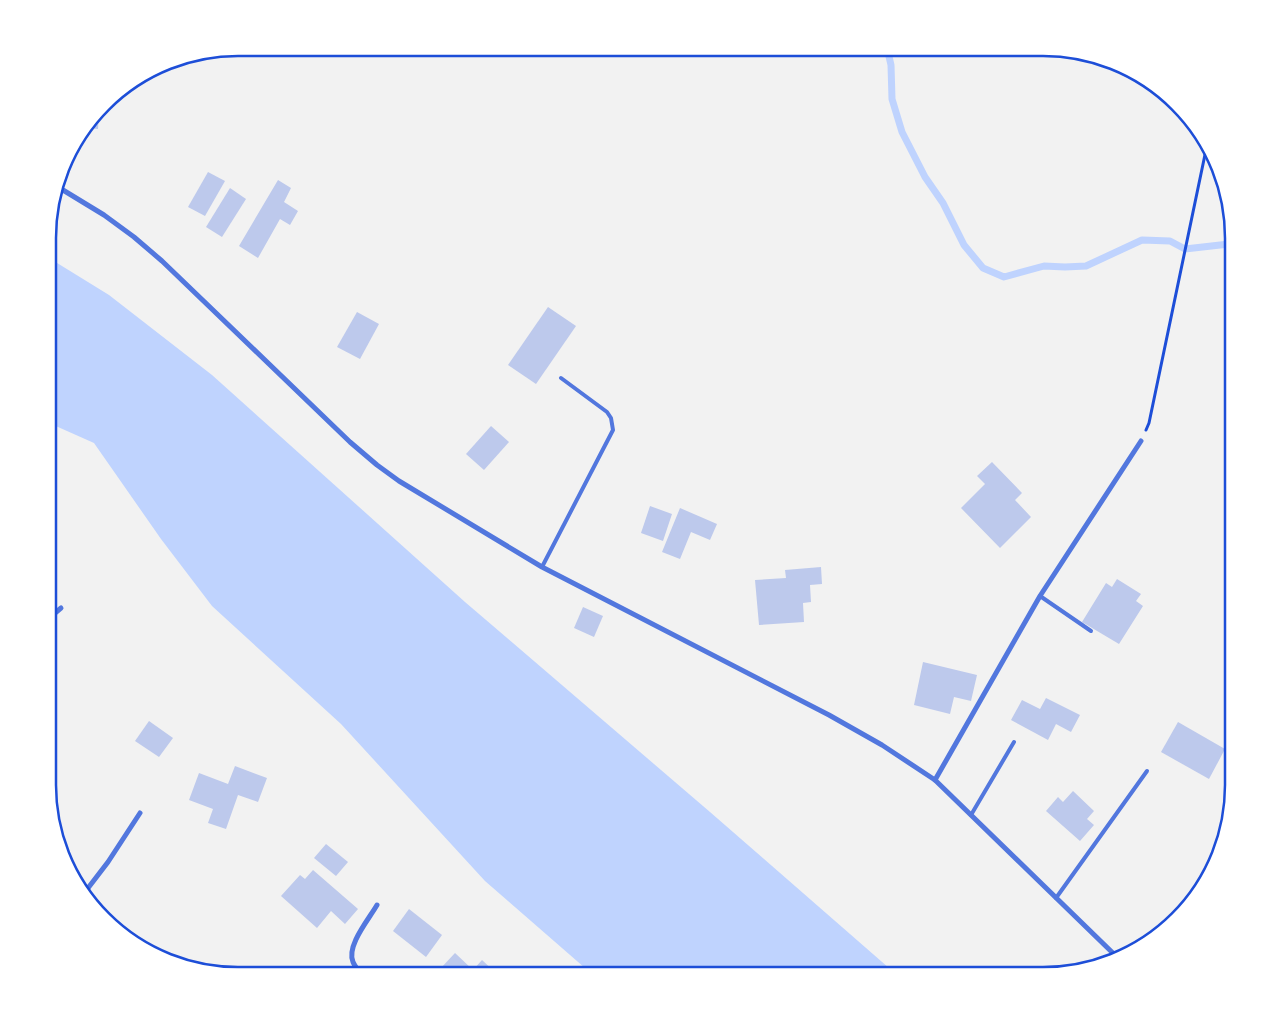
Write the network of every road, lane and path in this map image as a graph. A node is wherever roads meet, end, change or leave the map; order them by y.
1 (1205, 156) edge
2 (62, 190) edge
3 (561, 378) dead end
4 (1141, 441) joint
5 (542, 568) junction
6 (1040, 596) junction
7 (61, 608) dead end
8 (56, 612) edge
9 (1091, 631) dead end
10 (1014, 742) dead end
11 (1147, 771) dead end
12 (935, 780) junction
13 (140, 813) dead end
14 (971, 815) junction
15 (88, 888) edge
16 (1056, 898) junction
17 (377, 905) dead end
18 (1113, 952) edge
19 (356, 967) edge

1 - 4 path
2 - 5 street
3 - 5 lane
4 - 6 street
5 - 12 street
6 - 9 lane
6 - 12 street
7 - 8 street
10 - 14 lane
11 - 16 lane
12 - 14 street
13 - 15 street
14 - 16 street
16 - 18 street
17 - 19 street

